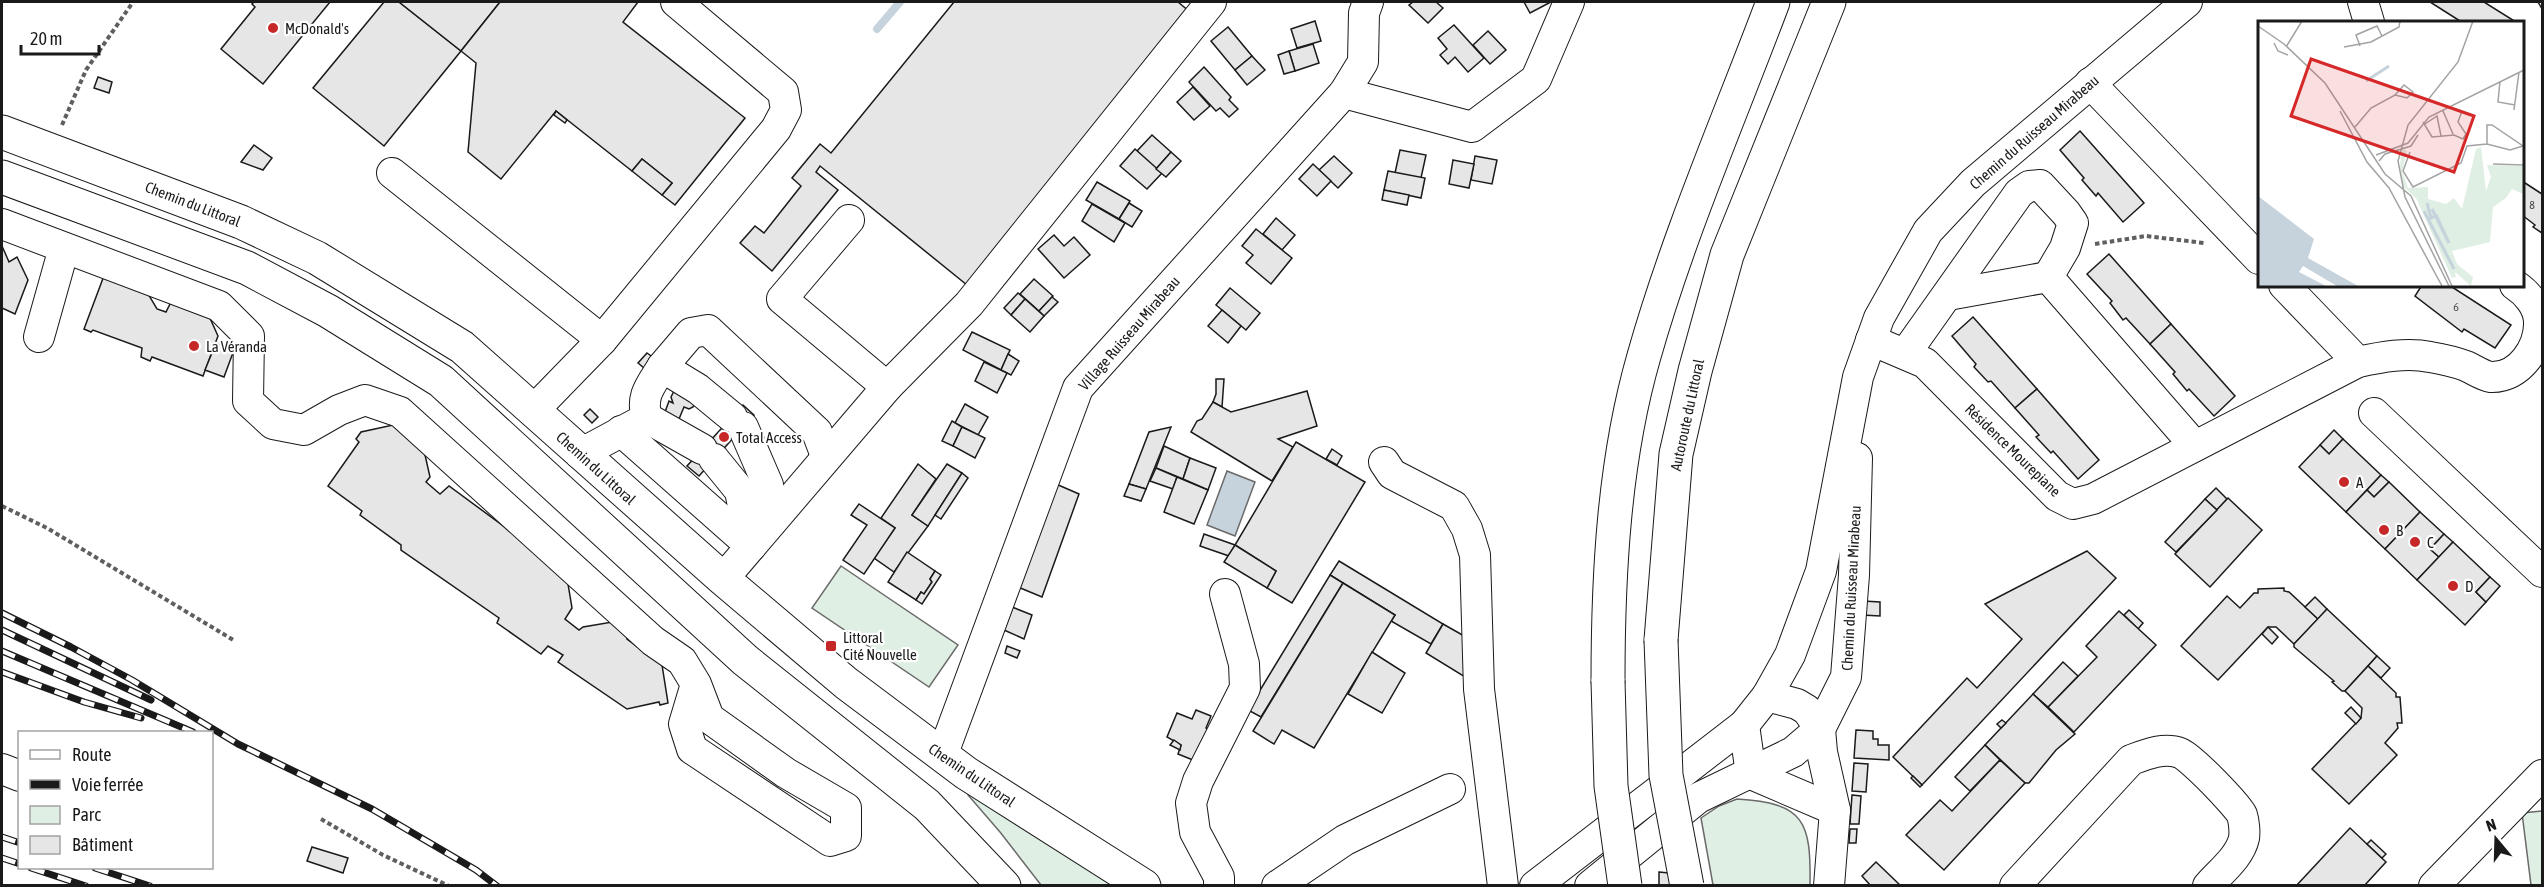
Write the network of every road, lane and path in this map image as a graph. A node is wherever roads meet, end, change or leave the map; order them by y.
1 (134, 2) edge
2 (676, 2) edge
3 (1211, 2) edge
4 (1368, 2) edge
5 (1569, 2) edge
6 (1773, 2) edge
7 (1829, 2) edge
8 (2187, 2) edge
9 (2363, 2) edge
10 (2369, 21) edge
11 (2090, 84) junction
12 (1344, 93) junction
13 (2, 132) edge
14 (53, 152) junction
15 (392, 173) dead end
16 (2, 177) edge
17 (849, 220) dead end
18 (2, 224) edge
19 (64, 248) junction
20 (2065, 248) junction
21 (2254, 254) edge
22 (2048, 277) junction
23 (2285, 286) edge
24 (2516, 286) edge
25 (1948, 295) junction
26 (39, 337) dead end
27 (602, 340) junction
28 (1872, 340) junction
29 (1905, 354) junction
30 (2358, 362) junction
31 (662, 367) junction
32 (1858, 378) junction
33 (887, 387) junction
34 (533, 411) junction
35 (2374, 413) dead end
36 (647, 418) junction
37 (621, 431) junction
38 (2195, 446) junction
39 (580, 454) junction
40 (826, 456) junction
41 (1384, 462) dead end
42 (2, 506) edge
43 (772, 521) junction
44 (751, 546) junction
45 (2542, 572) edge
46 (723, 579) junction
47 (1225, 594) dead end
48 (235, 641) dead end
49 (696, 684) junction
50 (1767, 696) junction
51 (1744, 724) junction
52 (1820, 729) junction
53 (942, 756) junction
54 (2, 770) edge
55 (1751, 774) junction
56 (18, 775) edge
57 (2542, 775) edge
58 (1450, 789) dead end
59 (1835, 810) junction
60 (321, 819) dead end
61 (449, 885) edge
62 (1004, 885) edge
63 (1144, 885) edge
64 (1219, 885) edge
65 (1277, 885) edge
66 (1503, 885) edge
67 (1535, 885) edge
68 (1590, 885) edge
69 (1625, 885) edge
70 (1687, 885) edge
71 (1829, 885) edge
72 (2015, 885) edge
73 (2208, 885) edge
74 (2434, 885) edge

1 - 14 path
2 - 27 street
3 - 33 street
4 - 12 street, Village Ruisseau Mirabeau
5 - 12 street
6 - 69 main road, bridge
7 - 70 main road, Autoroute du Littoral, bridge
8 - 11 street, Chemin du Ruisseau Mirabeau
9 - 10 street
11 - 21 street
11 - 28 street, Chemin du Ruisseau Mirabeau
12 - 53 street, Village Ruisseau Mirabeau
13 - 14 main road, Chemin du Littoral
14 - 34 main road, Chemin du Littoral
15 - 27 street
16 - 62 main road
17 - 33 street
18 - 19 street
19 - 26 street
19 - 49 street
20 - 21 path
20 - 22 street
20 - 25 street
22 - 25 street
22 - 38 street
23 - 30 street
24 - 30 street, Résidence Mourepiane
25 - 29 street
27 - 34 street
28 - 29 street, Résidence Mourepiane
28 - 32 street, Chemin du Ruisseau Mirabeau
29 - 38 street, Résidence Mourepiane
30 - 38 street, Résidence Mourepiane
31 - 36 street
31 - 40 street
31 - 43 street
32 - 50 street, Chemin du Ruisseau Mirabeau
32 - 52 street, Chemin du Ruisseau Mirabeau
33 - 40 street
34 - 39 main road, Chemin du Littoral
35 - 45 street
36 - 37 street
36 - 44 street
37 - 39 street
37 - 44 street
39 - 46 main road, Chemin du Littoral
40 - 43 street
41 - 66 street
42 - 48 path
43 - 44 street
44 - 46 street
46 - 53 main road, Chemin du Littoral
47 - 64 street
49 - 49 street
50 - 51 street, Chemin du Ruisseau Mirabeau
50 - 52 street
51 - 55 street
51 - 67 street, Chemin du Ruisseau Mirabeau
52 - 55 street, Chemin du Ruisseau Mirabeau
52 - 59 street
53 - 63 main road, Chemin du Littoral
54 - 56 street
55 - 59 street
55 - 68 street, Chemin du Ruisseau Mirabeau
57 - 74 street
58 - 65 street
59 - 71 street
60 - 61 path
72 - 73 street

